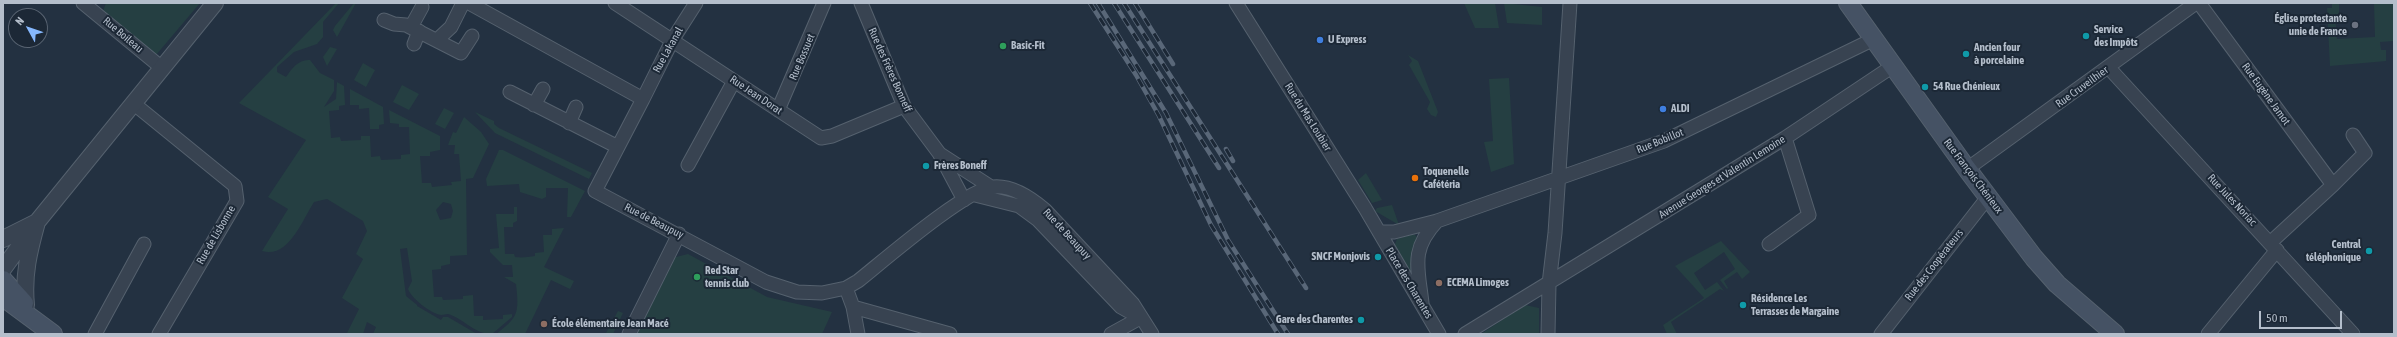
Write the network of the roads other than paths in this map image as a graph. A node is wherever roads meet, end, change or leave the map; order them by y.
1 (83, 3) edge
2 (215, 3) edge
3 (463, 3) edge
4 (469, 3) edge
5 (615, 3) edge
6 (696, 3) edge
7 (824, 3) edge
8 (861, 3) edge
9 (1236, 3) edge
10 (1570, 3) edge
11 (1848, 3) edge
12 (2198, 3) edge
13 (422, 7) dead end
14 (384, 20) dead end
15 (415, 29) junction
16 (472, 36) dead end
17 (673, 39) junction
18 (1874, 39) junction
19 (437, 40) junction
20 (414, 44) dead end
21 (1893, 66) junction
22 (162, 68) junction
23 (2109, 68) junction
24 (734, 81) junction
25 (543, 89) dead end
26 (510, 92) dead end
27 (643, 99) junction
28 (133, 103) junction
29 (534, 105) junction
30 (904, 106) junction
31 (576, 107) dead end
32 (778, 110) junction
33 (569, 122) junction
34 (2353, 135) dead end
35 (1785, 138) junction
36 (618, 147) junction
37 (939, 153) junction
38 (688, 165) dead end
39 (1967, 169) junction
40 (974, 175) junction
41 (1558, 178) junction
42 (2333, 185) junction
43 (991, 187) junction
44 (969, 197) junction
45 (1988, 197) junction
46 (1437, 221) junction
47 (37, 222) junction
48 (1379, 232) junction
49 (679, 234) junction
50 (3, 239) edge
51 (144, 244) dead end
52 (1769, 244) dead end
53 (2274, 246) junction
54 (3, 255) edge
55 (3, 269) edge
56 (3, 280) edge
57 (1549, 284) junction
58 (846, 288) junction
59 (3, 297) edge
60 (26, 305) junction
61 (853, 307) junction
62 (1422, 307) junction
63 (1140, 318) junction
64 (36, 320) junction
65 (54, 334) edge
66 (95, 334) edge
67 (159, 334) edge
68 (629, 334) edge
69 (858, 334) edge
70 (950, 334) edge
71 (1111, 334) edge
72 (1152, 334) edge
73 (1439, 334) edge
74 (1465, 334) edge
75 (1548, 334) edge
76 (1881, 334) edge
77 (2115, 334) edge
78 (2208, 334) edge
79 (2354, 334) edge

1 - 22 street, Rue Boileau
2 - 22 street
3 - 19 street
4 - 27 street
5 - 17 street, Rue Jean Dorat
6 - 17 street, Rue Lakanal
7 - 32 street, Rue Bossuet
8 - 30 street, Rue des Frères Bonneff
9 - 48 street, Rue du Mas Loubier
10 - 41 street
11 - 18 main road, Rue François Chénieux
12 - 23 street, Rue Cruveilhier
12 - 42 street, Rue Eugène Jamot
13 - 15 street
14 - 15 street
15 - 19 street
15 - 20 street
16 - 19 street
17 - 24 street, Rue Jean Dorat
17 - 27 street, Rue Lakanal
18 - 21 main road, Rue François Chénieux
18 - 41 street, Rue Bobillot
21 - 35 street, Avenue Georges et Valentin Lemoine
21 - 39 main road, Rue François Chénieux
22 - 28 street
23 - 39 street, Rue Cruveilhier
23 - 53 street, Rue Jules Noriac
24 - 32 street, Rue Jean Dorat
24 - 38 street
25 - 29 street
26 - 29 street
27 - 36 street, Rue de Beaupuy
28 - 47 street
28 - 67 street, Rue de Lisbonne
29 - 33 street
30 - 32 street, Rue Jean Dorat
30 - 37 street, Rue des Frères Bonneff
31 - 33 street
33 - 36 street
34 - 42 street
35 - 52 street
35 - 57 street, Avenue Georges et Valentin Lemoine
36 - 49 street, Rue de Beaupuy
37 - 40 street, Rue des Frères Bonneff
37 - 44 street, Rue des Frères Bonneff
39 - 45 main road, Rue François Chénieux
40 - 43 street, Rue des Frères Bonneff
40 - 44 street
41 - 46 street, Rue Bobillot
41 - 57 street
42 - 53 street
43 - 44 street, Rue de Beaupuy
43 - 63 street, Rue de Beaupuy
44 - 58 street, Rue de Beaupuy
44 - 63 street, Rue de Beaupuy
45 - 76 street, Rue des Coopérateurs
45 - 77 main road, Rue François Chénieux
46 - 48 street, Rue Bobillot
46 - 62 street
47 - 50 street
47 - 54 street
47 - 55 street
47 - 60 street
48 - 62 street, Place des Charentes
49 - 58 street, Rue de Beaupuy
49 - 68 street
51 - 66 street
53 - 78 street
53 - 79 street, Rue Jules Noriac
56 - 60 main road
57 - 74 street
57 - 75 street
58 - 61 street
59 - 64 main road
60 - 64 main road
61 - 69 street
61 - 70 street
62 - 73 street, Place des Charentes
63 - 71 street
63 - 72 street, Rue de Beaupuy
64 - 65 main road

